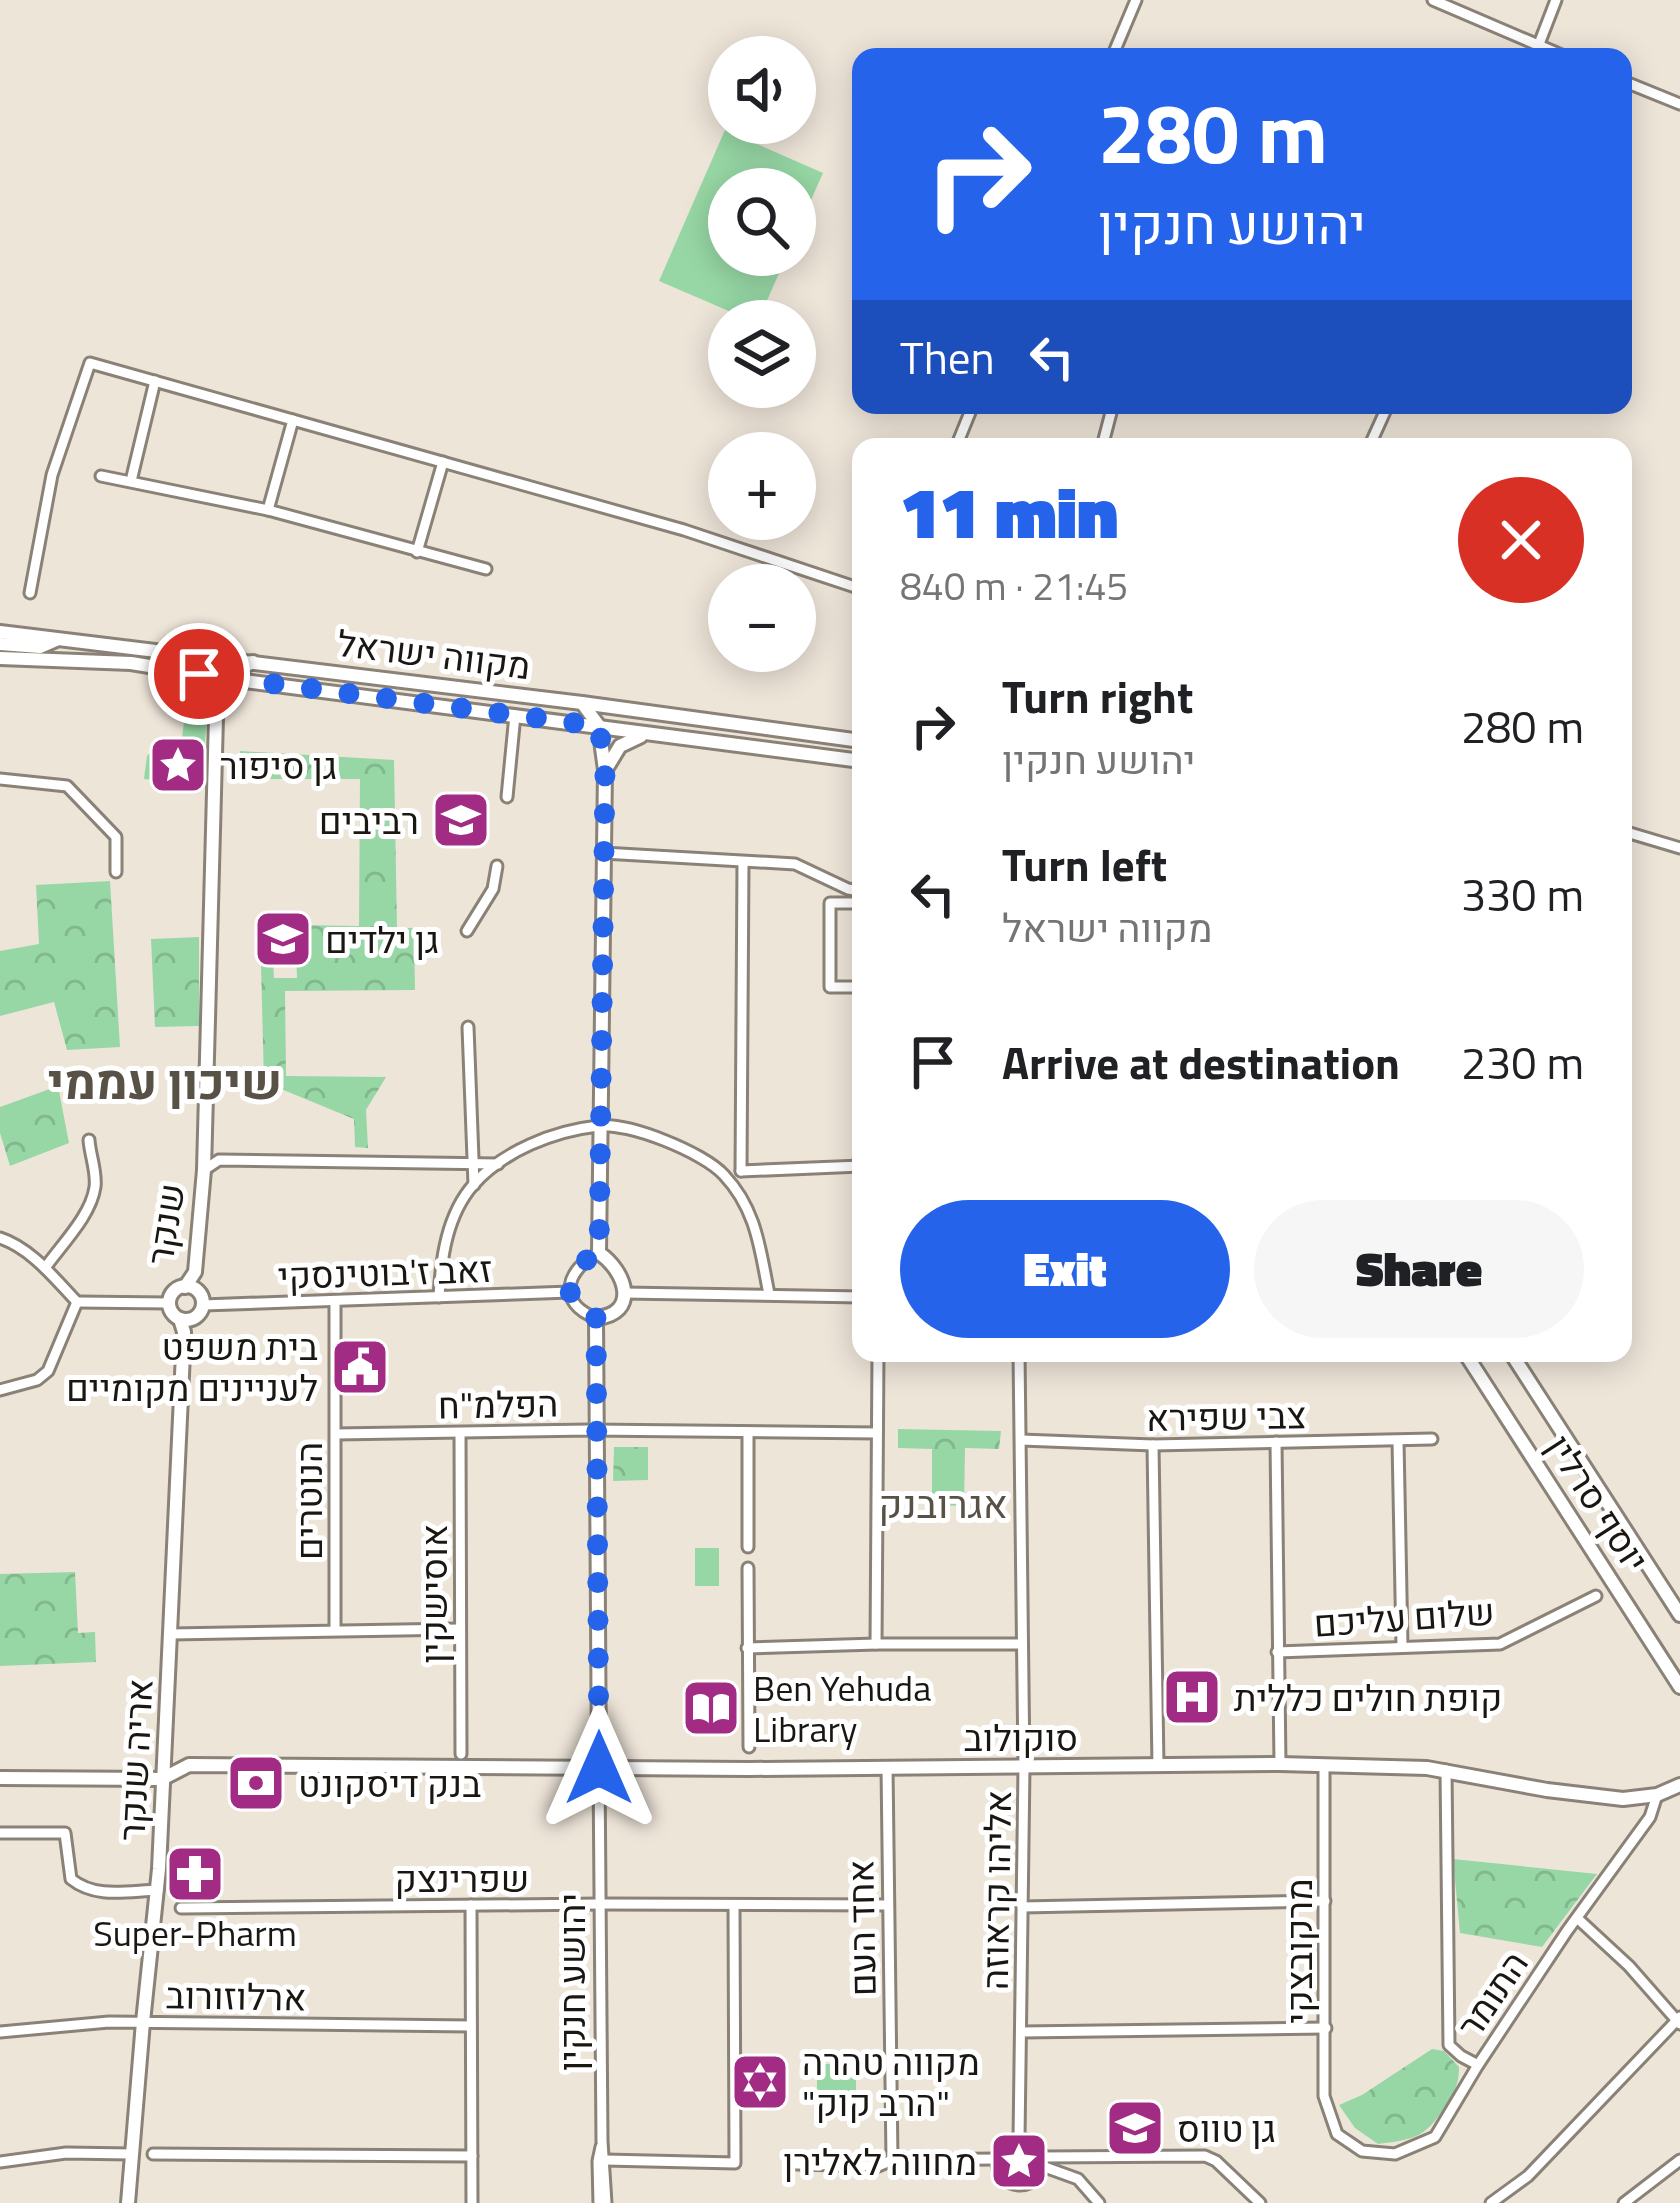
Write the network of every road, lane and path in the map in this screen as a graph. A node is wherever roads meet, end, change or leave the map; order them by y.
1 (1136, 0) edge
2 (1433, 0) edge
3 (1556, 0) edge
4 (1116, 48) edge
5 (1530, 48) edge
6 (1537, 48) edge
7 (1632, 85) edge
8 (1680, 104) edge
9 (155, 381) junction
10 (293, 420) junction
11 (442, 462) junction
12 (101, 476) dead end
13 (131, 481) junction
14 (268, 510) junction
15 (417, 552) junction
16 (486, 569) dead end
17 (852, 586) edge
18 (30, 593) dead end
19 (0, 632) edge
20 (63, 638) junction
21 (0, 644) edge
22 (40, 647) junction
23 (0, 658) edge
24 (59, 659) junction
25 (255, 662) junction
26 (168, 668) junction
27 (230, 679) junction
28 (583, 703) junction
29 (515, 716) junction
30 (216, 717) junction
31 (599, 726) junction
32 (650, 734) junction
33 (852, 740) edge
34 (852, 760) edge
35 (605, 770) junction
36 (0, 779) edge
37 (507, 797) dead end
38 (1632, 834) edge
39 (1680, 848) edge
40 (604, 853) junction
41 (742, 862) junction
42 (497, 866) dead end
43 (116, 872) dead end
44 (852, 890) edge
45 (852, 903) edge
46 (467, 931) dead end
47 (852, 987) edge
48 (468, 1027) dead end
49 (602, 1125) junction
50 (88, 1139) dead end
51 (471, 1163) junction
52 (498, 1164) junction
53 (852, 1166) edge
54 (204, 1169) junction
55 (741, 1171) junction
56 (722, 1172) junction
57 (473, 1185) junction
58 (0, 1238) edge
59 (599, 1253) junction
60 (45, 1268) junction
61 (185, 1287) junction
62 (570, 1292) junction
63 (624, 1293) junction
64 (769, 1294) junction
65 (439, 1297) junction
66 (852, 1297) edge
67 (334, 1301) junction
68 (77, 1302) junction
69 (169, 1303) junction
70 (203, 1305) junction
71 (596, 1318) junction
72 (180, 1319) junction
73 (878, 1362) edge
74 (1019, 1362) edge
75 (1471, 1362) edge
76 (1517, 1362) edge
77 (0, 1390) edge
78 (598, 1430) junction
79 (460, 1432) junction
80 (877, 1432) junction
81 (748, 1433) junction
82 (336, 1434) junction
83 (1432, 1438) dead end
84 (1021, 1440) junction
85 (1398, 1441) junction
86 (1276, 1442) junction
87 (1153, 1445) junction
88 (748, 1547) dead end
89 (748, 1568) dead end
90 (1596, 1596) dead end
91 (1680, 1615) edge
92 (459, 1629) junction
93 (335, 1630) junction
94 (172, 1634) junction
95 (876, 1644) junction
96 (1022, 1644) junction
97 (1402, 1646) junction
98 (747, 1648) junction
99 (1277, 1652) junction
100 (1680, 1687) edge
101 (749, 1747) dead end
102 (461, 1754) dead end
103 (1280, 1764) junction
104 (1324, 1765) junction
105 (1024, 1766) junction
106 (1159, 1766) junction
107 (886, 1767) junction
108 (599, 1768) junction
109 (1445, 1770) junction
110 (0, 1778) edge
111 (162, 1779) junction
112 (1680, 1785) edge
113 (1657, 1795) junction
114 (0, 1833) edge
115 (158, 1890) junction
116 (1325, 1901) junction
117 (601, 1904) junction
118 (470, 1905) junction
119 (734, 1905) junction
120 (888, 1905) junction
121 (1022, 1907) junction
122 (181, 1908) dead end
123 (1576, 1918) junction
124 (1679, 2020) edge
125 (143, 2022) junction
126 (471, 2026) junction
127 (1326, 2028) junction
128 (0, 2032) edge
129 (1022, 2032) junction
130 (1478, 2065) junction
131 (1337, 2134) joint
132 (1019, 2139) junction
133 (602, 2141) junction
134 (131, 2154) junction
135 (153, 2154) dead end
136 (472, 2156) junction
137 (1082, 2156) junction
138 (997, 2159) junction
139 (605, 2160) junction
140 (892, 2160) junction
141 (1680, 2161) edge
142 (0, 2162) edge
143 (1042, 2162) junction
144 (796, 2164) dead end
145 (1078, 2179) junction
146 (1018, 2185) junction
147 (128, 2203) edge
148 (472, 2203) edge
149 (602, 2203) edge
150 (1017, 2203) edge
151 (1099, 2203) edge
152 (1260, 2203) edge
153 (1491, 2203) edge
154 (1624, 2203) edge

1 - 4 street
2 - 5 street
3 - 6 street
7 - 8 street
9 - 10 street
9 - 13 street
9 - 18 street
10 - 11 street
10 - 14 street
11 - 15 street
11 - 17 street
12 - 13 street
13 - 14 street
14 - 15 street
15 - 16 street
19 - 20 street, מקווה ישראל
20 - 22 street
20 - 25 street, מקווה ישראל
21 - 22 street
22 - 24 street
23 - 24 street, מקווה ישראל
24 - 26 street, מקווה ישראל
25 - 27 street
25 - 28 street, מקווה ישראל
26 - 27 street, מקווה ישראל
26 - 30 street
27 - 29 street, מקווה ישראל
27 - 30 street
28 - 31 street
28 - 33 street, מקווה ישראל
29 - 31 street, מקווה ישראל
29 - 37 street
30 - 54 street
31 - 32 street, מקווה ישראל
31 - 35 street
32 - 34 street, מקווה ישראל
32 - 35 street
35 - 40 street
36 - 43 street
38 - 39 street
40 - 41 street
40 - 49 street
41 - 44 street
41 - 55 street
42 - 46 street
45 - 47 street
48 - 51 street
49 - 52 street
49 - 56 street
49 - 59 street
50 - 60 street
51 - 52 street
51 - 54 street
51 - 57 street
52 - 57 street
53 - 55 street
54 - 61 street, שנקר
55 - 56 street
56 - 64 street
57 - 65 street
58 - 60 street
59 - 62 street
59 - 63 street
60 - 68 street
61 - 69 street
61 - 70 street
62 - 65 street, זאב ז'בוטינסקי
62 - 71 street
63 - 64 street
63 - 71 street
64 - 66 street
65 - 67 street, זאב ז'בוטינסקי
67 - 70 street, זאב ז'בוטינסקי
67 - 82 street, הנוטרים
68 - 69 street
68 - 77 street
69 - 72 street
70 - 72 street
71 - 78 street, יהושע חנקין
72 - 94 street, אריה שנקר
73 - 80 street
74 - 84 street, אליהו קראוזה
75 - 100 street, יוסף סרלין
76 - 91 street, יוסף סרלין
78 - 79 street, הפלמ"ח
78 - 81 street, הפלמ"ח
78 - 108 street, יהושע חנקין
79 - 82 street, הפלמ"ח
79 - 92 street, אוסישקין
80 - 81 street, הפלמ"ח
80 - 95 street
81 - 88 street
82 - 93 street, הנוטרים
83 - 85 street, צבי שפירא
84 - 87 street, צבי שפירא
84 - 96 street, אליהו קראוזה
85 - 86 street, צבי שפירא
85 - 97 street
86 - 87 street, צבי שפירא
86 - 99 street
87 - 106 street
89 - 98 street
90 - 97 street, שלום עליכם
92 - 93 street
92 - 102 street, אוסישקין
93 - 94 street
94 - 111 street, אריה שנקר
95 - 96 street
95 - 98 street
96 - 105 street, אליהו קראוזה
97 - 99 street, שלום עליכם
98 - 101 street
99 - 103 street
103 - 104 street, סוקולוב
103 - 106 street, סוקולוב
104 - 109 street, סוקולוב
104 - 116 street, מרקובצקי
105 - 106 street, סוקולוב
105 - 107 street, סוקולוב
105 - 121 street, אליהו קראוזה
107 - 108 street, סוקולוב
107 - 120 street, אחד העם
108 - 111 street, סוקולוב
108 - 117 street, יהושע חנקין
109 - 113 street, סוקולוב
109 - 130 street
110 - 111 street, סוקולוב
111 - 115 street, אריה שנקר
112 - 113 street, סוקולוב
113 - 123 street, התומר
114 - 115 street
115 - 125 street, אריה שנקר
116 - 121 street
116 - 127 street, מרקובצקי
117 - 118 street, שפרינצק
117 - 119 street, שפרינצק
117 - 133 street, יהושע חנקין
118 - 122 street, שפרינצק
118 - 126 street
119 - 120 street, שפרינצק
119 - 139 street
120 - 140 street, אחד העם
121 - 129 street, אליהו קראוזה
123 - 124 street
123 - 130 street, התומר
124 - 153 street
125 - 126 street, ארלוזורוב
125 - 128 street, ארלוזורוב
125 - 134 street, אריה שנקר
126 - 136 street
127 - 129 street
127 - 131 street, מרקובצקי
129 - 132 street, אליהו קראוזה
130 - 131 street, התומר
132 - 138 street
132 - 143 street
133 - 139 street, יהושע חנקין
133 - 149 street, יהושע חנקין
134 - 142 street
134 - 147 street, אריה שנקר
135 - 136 street
136 - 148 street
137 - 143 street
137 - 145 street
137 - 152 street
138 - 140 street
138 - 146 street
139 - 149 street, יהושע חנקין
140 - 144 street
141 - 154 street
143 - 145 street
143 - 146 street
145 - 151 street
146 - 150 street

